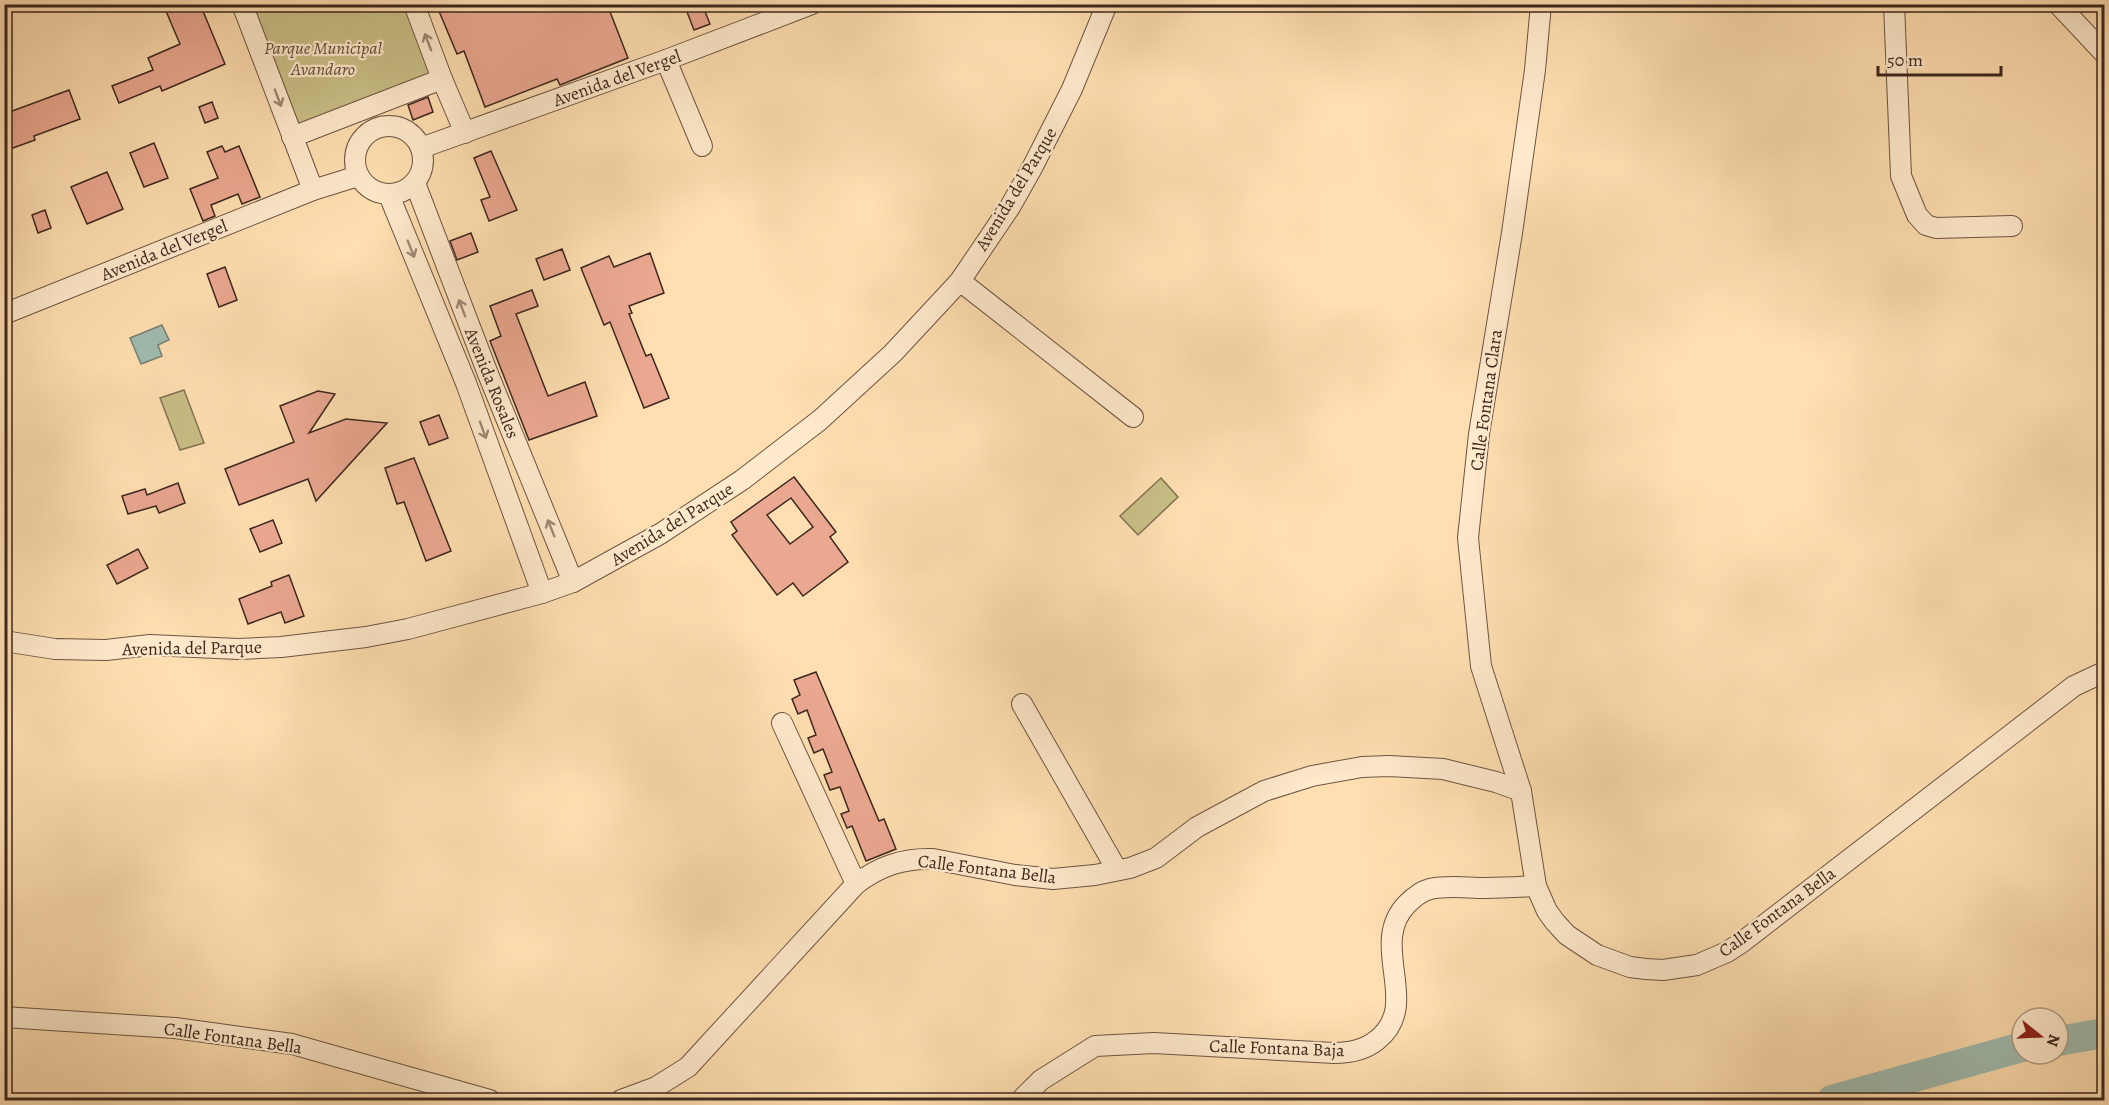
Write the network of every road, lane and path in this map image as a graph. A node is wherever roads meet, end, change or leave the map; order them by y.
1 (242, 4) edge
2 (414, 4) edge
3 (812, 4) edge
4 (1107, 4) edge
5 (1540, 4) edge
6 (1894, 4) edge
7 (2058, 4) edge
8 (2104, 53) edge
9 (666, 60) junction
10 (442, 79) junction
11 (367, 109) junction
12 (376, 128) junction
13 (465, 133) junction
14 (292, 137) junction
15 (702, 146) dead end
16 (421, 148) junction
17 (358, 176) junction
18 (414, 183) junction
19 (313, 190) junction
20 (389, 195) junction
21 (2012, 226) dead end
22 (960, 281) junction
23 (4, 314) edge
24 (488, 374) junction
25 (466, 383) junction
26 (1133, 417) dead end
27 (573, 582) junction
28 (542, 593) junction
29 (4, 641) edge
30 (2104, 672) edge
31 (1022, 704) dead end
32 (782, 723) dead end
33 (1521, 791) junction
34 (1117, 870) junction
35 (856, 884) junction
36 (1536, 886) junction
37 (4, 1017) edge
38 (490, 1101) edge
39 (621, 1101) edge
40 (1021, 1101) edge

1 -> 14 street
10 -> 2 street
3 - 9 street, Avenida del Vergel
4 - 22 street, Avenida del Parque
5 - 33 street, Calle Fontana Clara
6 - 21 street
7 - 8 street
9 - 13 street, Avenida del Vergel
9 - 15 street
10 - 11 street
10 - 13 street
11 - 12 street
11 - 14 street
12 - 16 street
12 - 17 street
13 - 16 street, Avenida del Vergel
14 - 19 street
16 - 18 street
17 - 19 street, Avenida del Vergel
17 - 20 street
18 - 20 street
24 -> 18 street, Avenida Rosales
19 - 23 street, Avenida del Vergel
20 -> 25 street, Avenida Rosales
22 - 26 street
22 - 27 street, Avenida del Parque
24 - 25 street
27 -> 24 street, Avenida Rosales
25 -> 28 street, Avenida Rosales
27 - 28 street, Avenida del Parque
28 - 29 street, Avenida del Parque
30 - 36 street, Calle Fontana Bella
31 - 34 street
32 - 35 street
33 - 34 street, Calle Fontana Bella
33 - 36 street, Calle Fontana Bella
34 - 35 street, Calle Fontana Bella
35 - 39 street, Calle Fontana Bella
36 - 40 street, Calle Fontana Baja
37 - 38 street, Calle Fontana Bella

